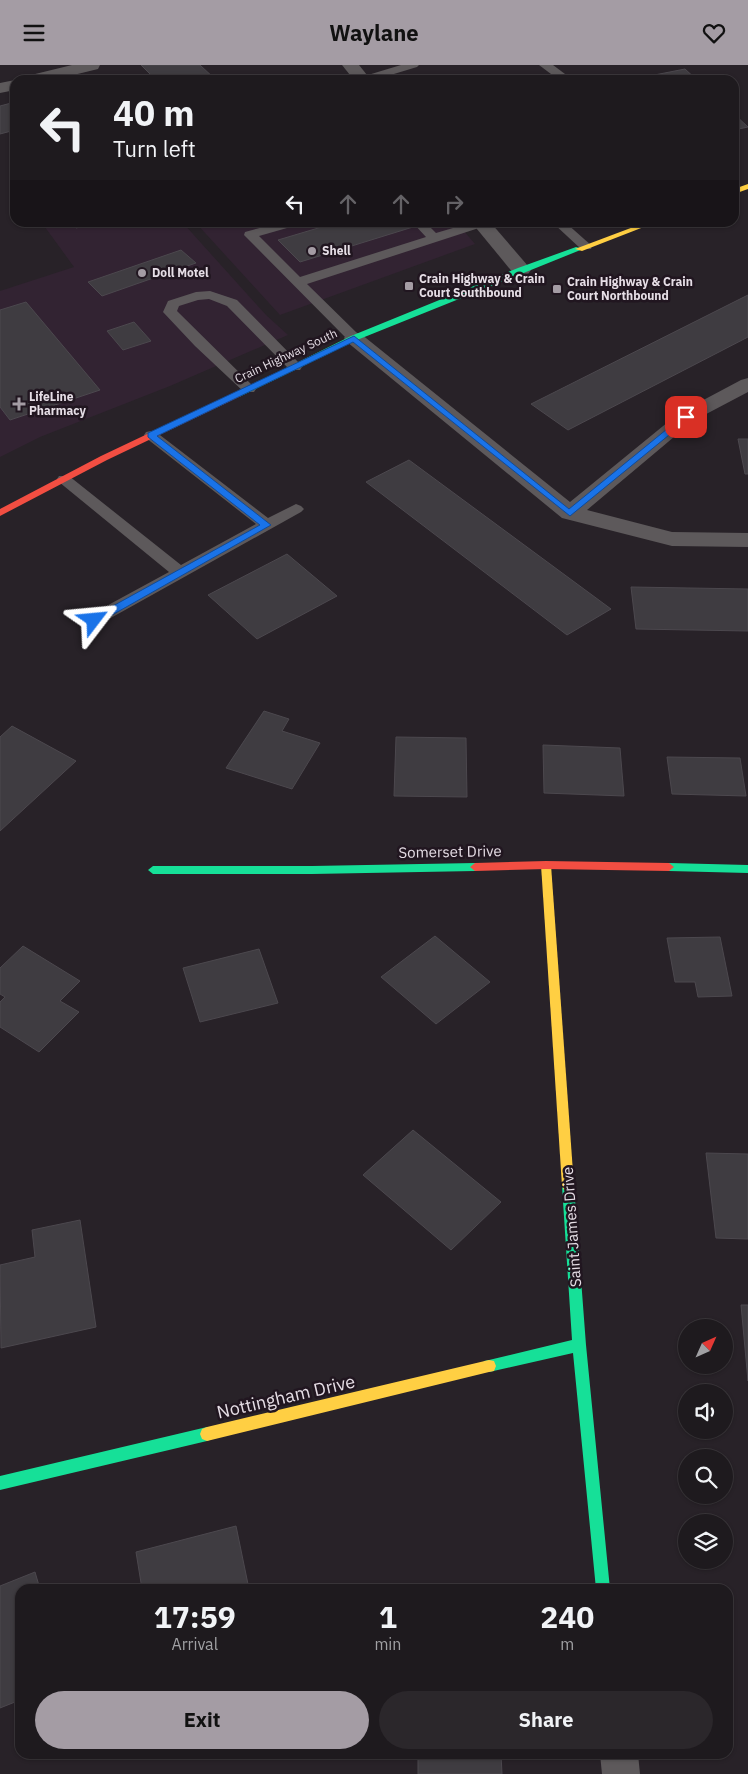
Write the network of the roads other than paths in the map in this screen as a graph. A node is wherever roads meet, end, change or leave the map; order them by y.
1 (350, 65) edge
2 (413, 65) edge
3 (545, 65) edge
4 (95, 68) edge
5 (59, 75) edge
6 (359, 75) edge
7 (380, 75) edge
8 (560, 75) edge
9 (242, 227) edge
10 (277, 227) edge
11 (422, 227) edge
12 (468, 227) edge
13 (484, 227) edge
14 (564, 227) edge
15 (639, 227) edge
16 (250, 235) junction
17 (434, 238) junction
18 (586, 246) junction
19 (521, 270) junction
20 (298, 282) junction
21 (354, 339) junction
22 (295, 367) junction
23 (748, 384) edge
24 (249, 389) junction
25 (151, 435) junction
26 (64, 479) junction
27 (296, 509) dead end
28 (0, 513) edge
29 (570, 513) junction
30 (267, 525) junction
31 (748, 540) edge
32 (180, 573) junction
33 (94, 620) dead end
34 (546, 865) junction
35 (748, 869) edge
36 (153, 870) dead end
37 (579, 1345) junction
38 (0, 1483) edge
39 (603, 1584) edge
40 (620, 1759) edge
41 (621, 1774) edge

1 - 6 street
2 - 7 lane
3 - 8 lane
4 - 5 street
9 - 16 lane
10 - 16 lane
11 - 17 lane
12 - 17 lane
13 - 19 street
14 - 18 lane
15 - 18 street, Crain Highway South
16 - 20 lane
17 - 20 lane
18 - 19 street, Crain Highway South
19 - 21 street, Crain Highway South
20 - 21 lane
21 - 22 street, Crain Highway South
21 - 29 street
22 - 24 street, Crain Highway South
22 - 24 lane
23 - 29 street
24 - 25 street, Crain Highway South
25 - 26 street, Crain Highway South
25 - 30 lane
26 - 28 street, Crain Highway South
26 - 32 lane
27 - 30 lane
29 - 31 street
30 - 32 lane
32 - 33 lane
34 - 35 street, Somerset Drive
34 - 36 street, Somerset Drive
34 - 37 street, Saint James Drive
37 - 38 street, Nottingham Drive
37 - 39 street, Saint James Drive
40 - 41 street

